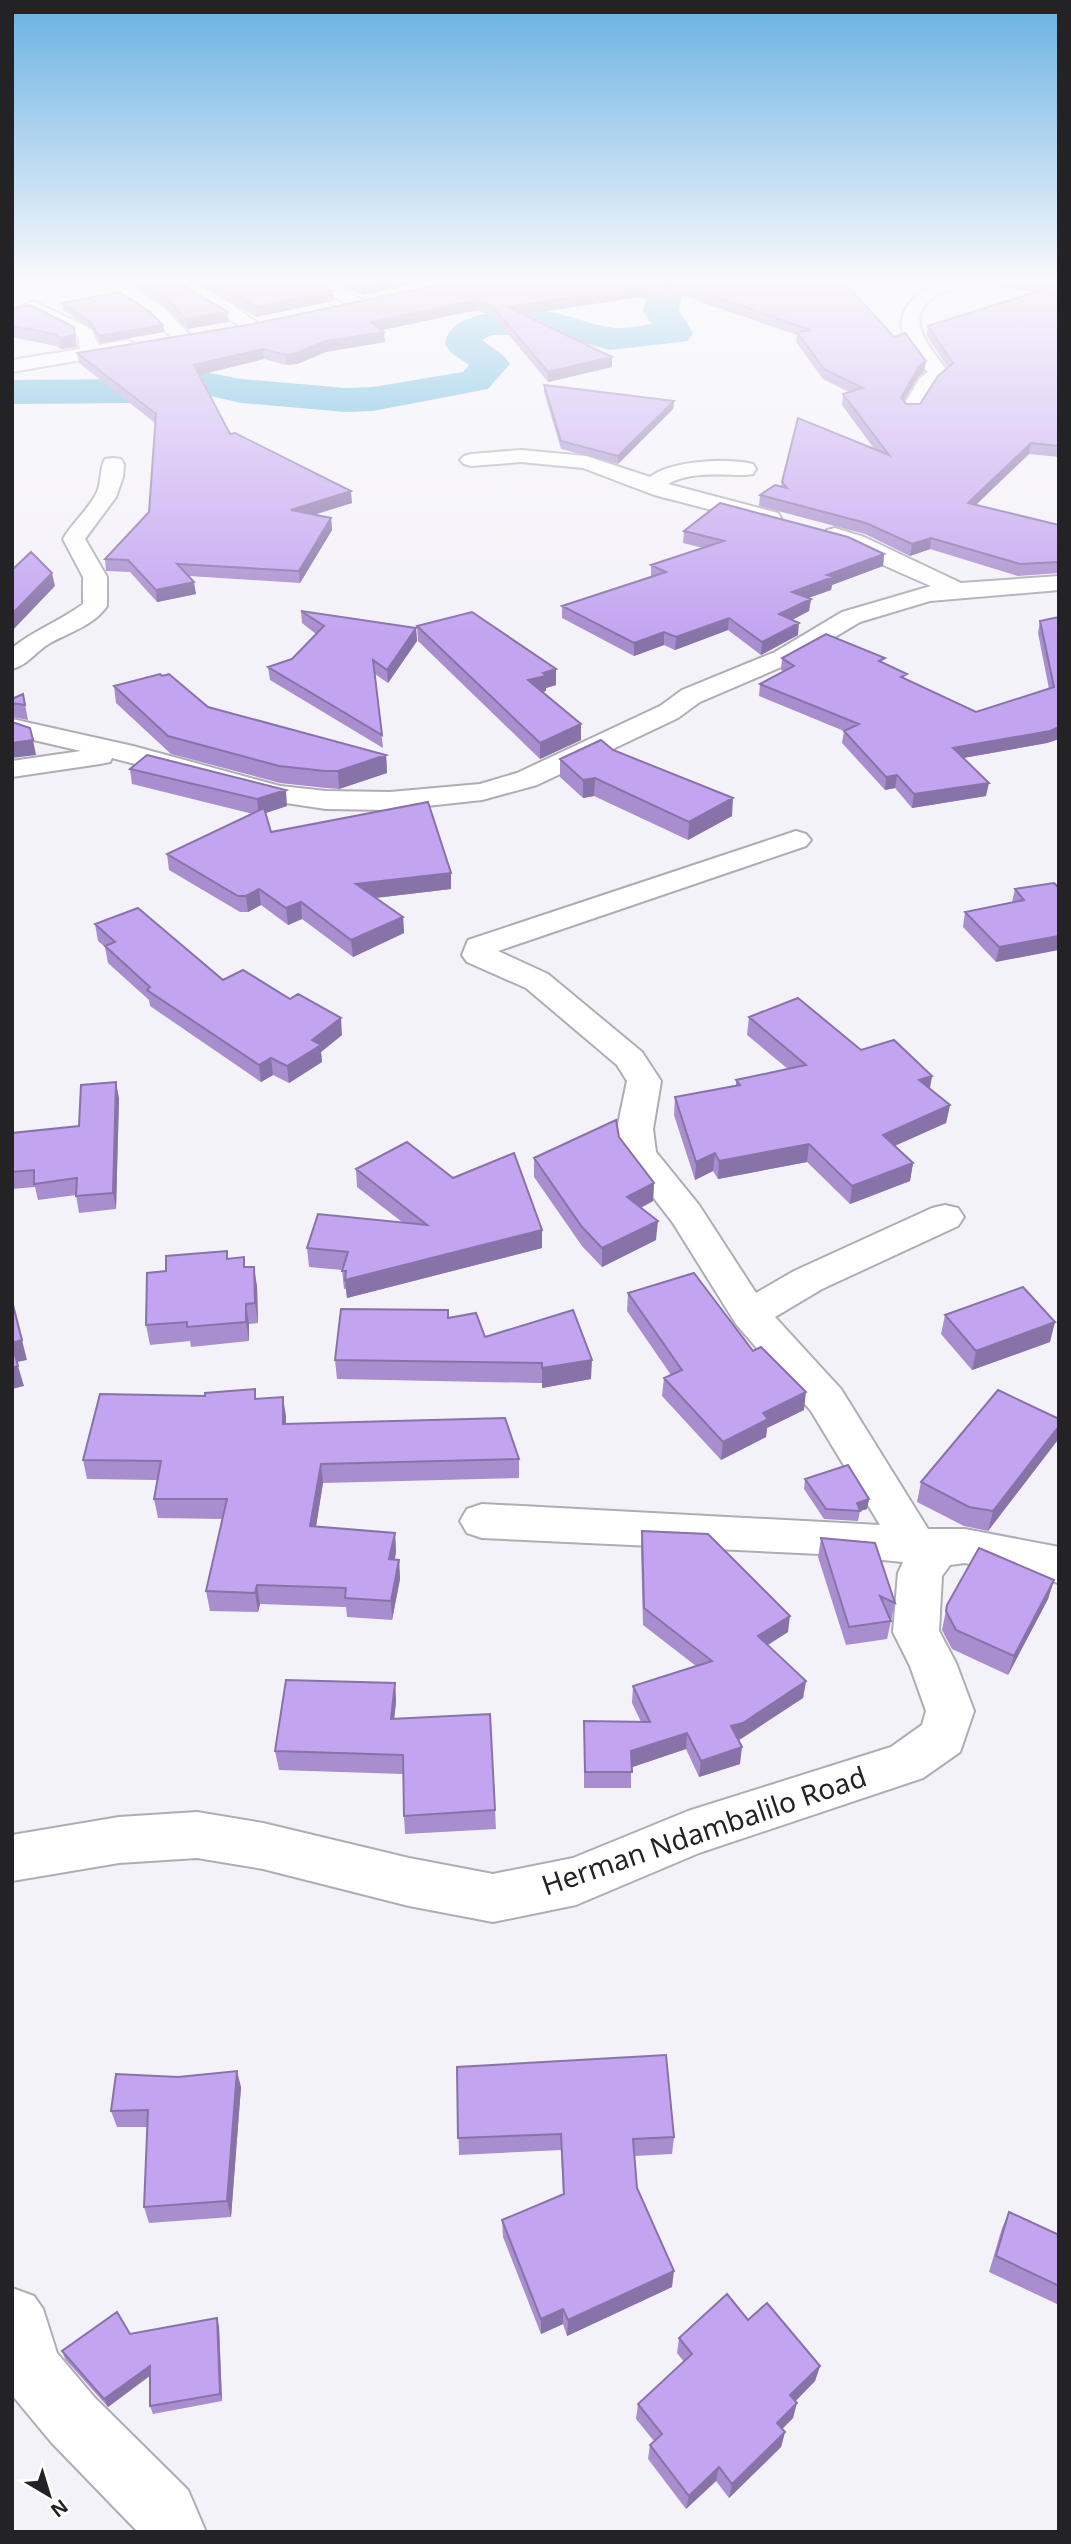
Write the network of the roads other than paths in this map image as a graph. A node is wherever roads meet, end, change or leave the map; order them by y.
1 (917, 399) edge
2 (912, 408) edge
3 (471, 460) dead end
4 (113, 464) dead end
5 (745, 469) dead end
6 (654, 485) junction
7 (789, 523) edge
8 (814, 529) edge
9 (1059, 583) edge
10 (958, 590) junction
11 (12, 661) edge
12 (12, 727) edge
13 (123, 752) junction
14 (12, 769) edge
15 (796, 840) dead end
16 (945, 1217) dead end
17 (750, 1314) junction
18 (482, 1521) dead end
19 (926, 1546) junction
20 (1059, 1565) edge
21 (12, 1858) edge
22 (12, 2318) edge
23 (173, 2532) edge

1 - 2 street
3 - 6 street
4 - 11 street
5 - 6 street
6 - 7 street
8 - 10 street
9 - 10 street
10 - 13 street
12 - 13 street
13 - 14 street
15 - 17 street
16 - 17 street
17 - 19 street
18 - 19 street
19 - 20 street
19 - 21 street, Herman Ndambalilo Road
22 - 23 street

